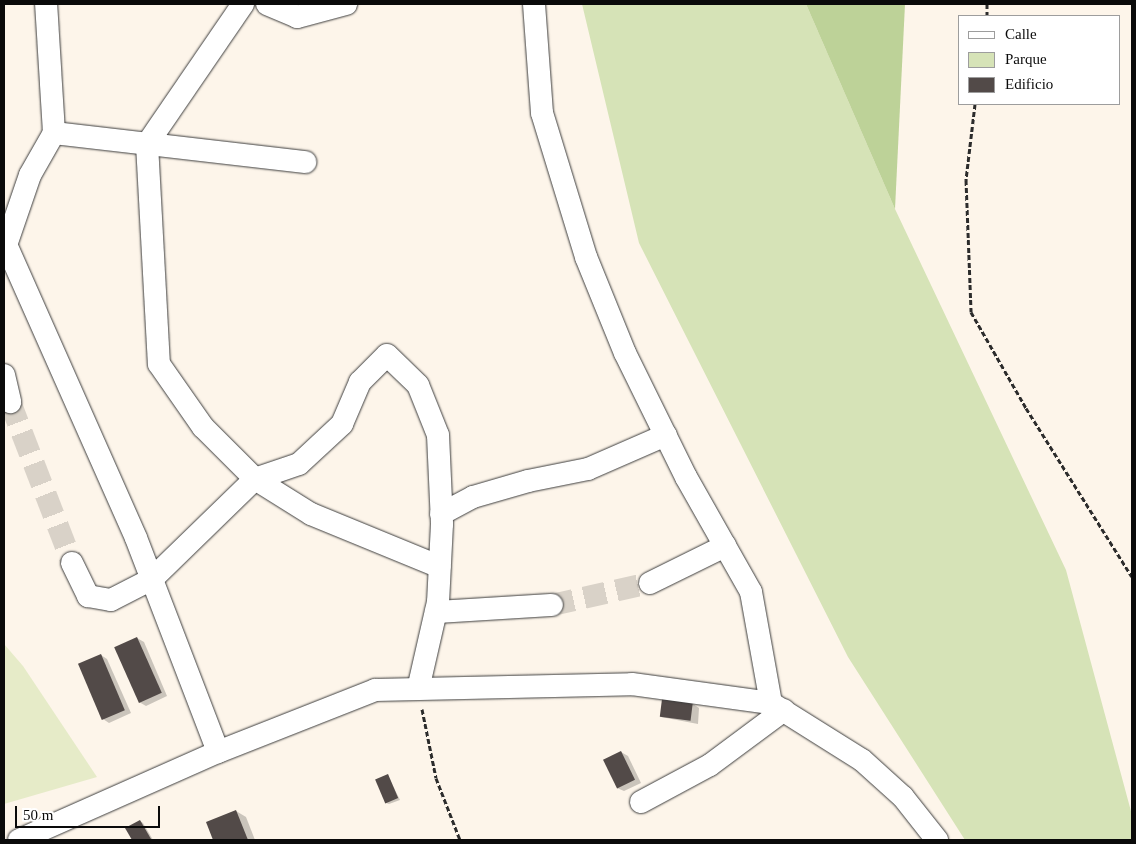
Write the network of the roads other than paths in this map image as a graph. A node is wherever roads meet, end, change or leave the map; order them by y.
1 (46, 4) edge
2 (243, 4) edge
3 (267, 4) edge
4 (346, 4) edge
5 (534, 4) edge
6 (54, 133) junction
7 (146, 144) junction
8 (305, 162) dead end
9 (4, 245) edge
10 (4, 375) edge
11 (10, 402) tunnel mouth
12 (666, 435) junction
13 (255, 480) junction
14 (441, 514) junction
15 (725, 546) junction
16 (72, 563) tunnel mouth
17 (440, 567) junction
18 (152, 579) junction
19 (650, 582) tunnel mouth
20 (552, 605) tunnel mouth
21 (436, 612) junction
22 (418, 689) junction
23 (778, 706) junction
24 (218, 752) junction
25 (641, 802) dead end
26 (30, 838) edge
27 (937, 840) edge

1 - 6 street
2 - 7 street
3 - 4 street
5 - 12 street
6 - 7 street
6 - 9 street
7 - 8 street
7 - 13 street
9 - 18 street
10 - 11 street
12 - 14 street
12 - 15 street
13 - 14 street
13 - 17 street
13 - 18 street
14 - 17 street
15 - 19 street
15 - 23 street
16 - 18 street
17 - 21 street
18 - 24 street
20 - 21 street
21 - 22 street
22 - 23 street
22 - 24 street
23 - 25 street
23 - 27 street
24 - 26 street

